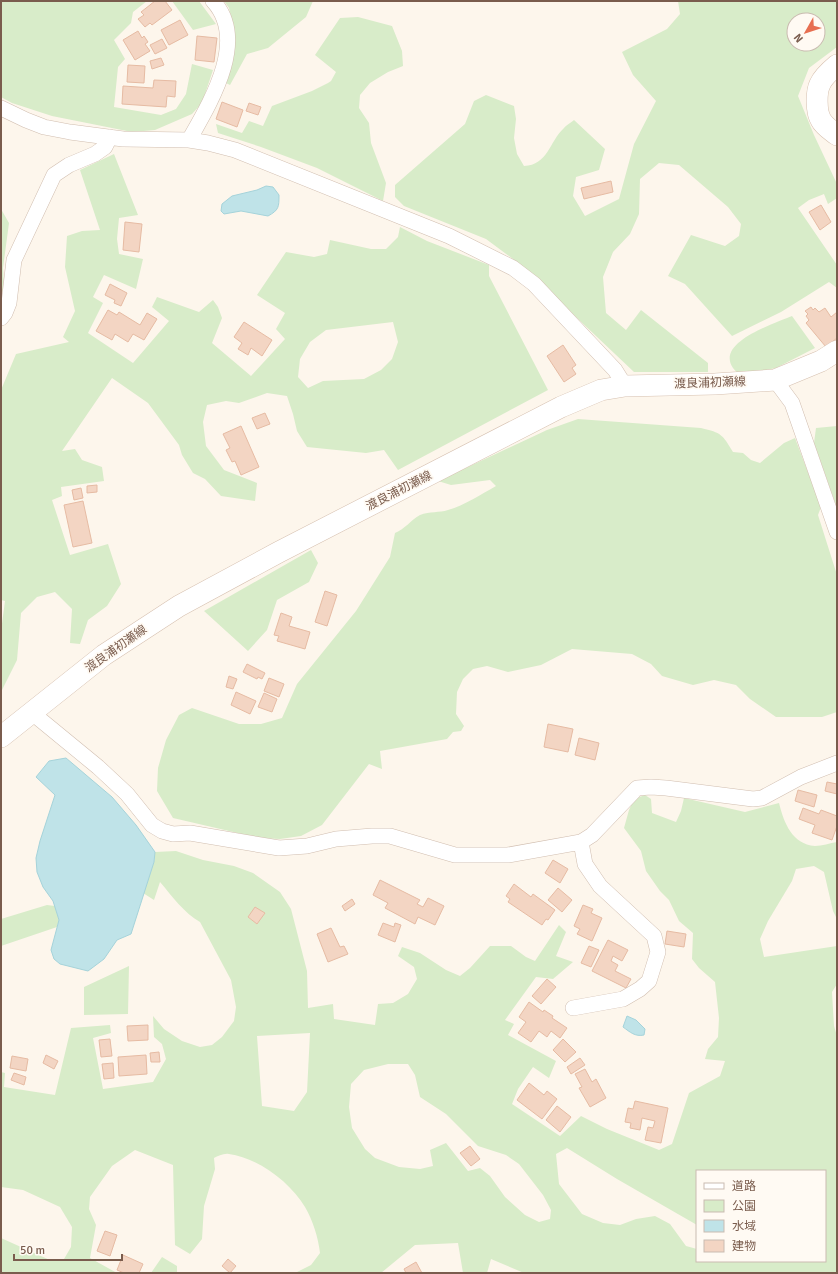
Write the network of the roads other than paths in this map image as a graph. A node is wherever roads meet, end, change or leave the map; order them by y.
1 (213, 1) edge
2 (837, 65) edge
3 (1, 108) edge
4 (837, 135) edge
5 (110, 137) junction
6 (189, 140) junction
7 (1, 318) edge
8 (837, 352) edge
9 (774, 380) junction
10 (625, 386) junction
11 (837, 532) edge
12 (31, 712) junction
13 (1, 737) edge
14 (837, 763) edge
15 (581, 842) junction
16 (573, 1008) dead end

1 - 6 street
2 - 4 main road
3 - 5 street
5 - 6 street
5 - 7 street
6 - 10 street
8 - 9 main road, 渡良浦初瀬線
9 - 10 main road, 渡良浦初瀬線
9 - 11 street
10 - 12 main road, 渡良浦初瀬線
12 - 13 main road, 渡良浦初瀬線
12 - 15 street
14 - 15 street
15 - 16 street

